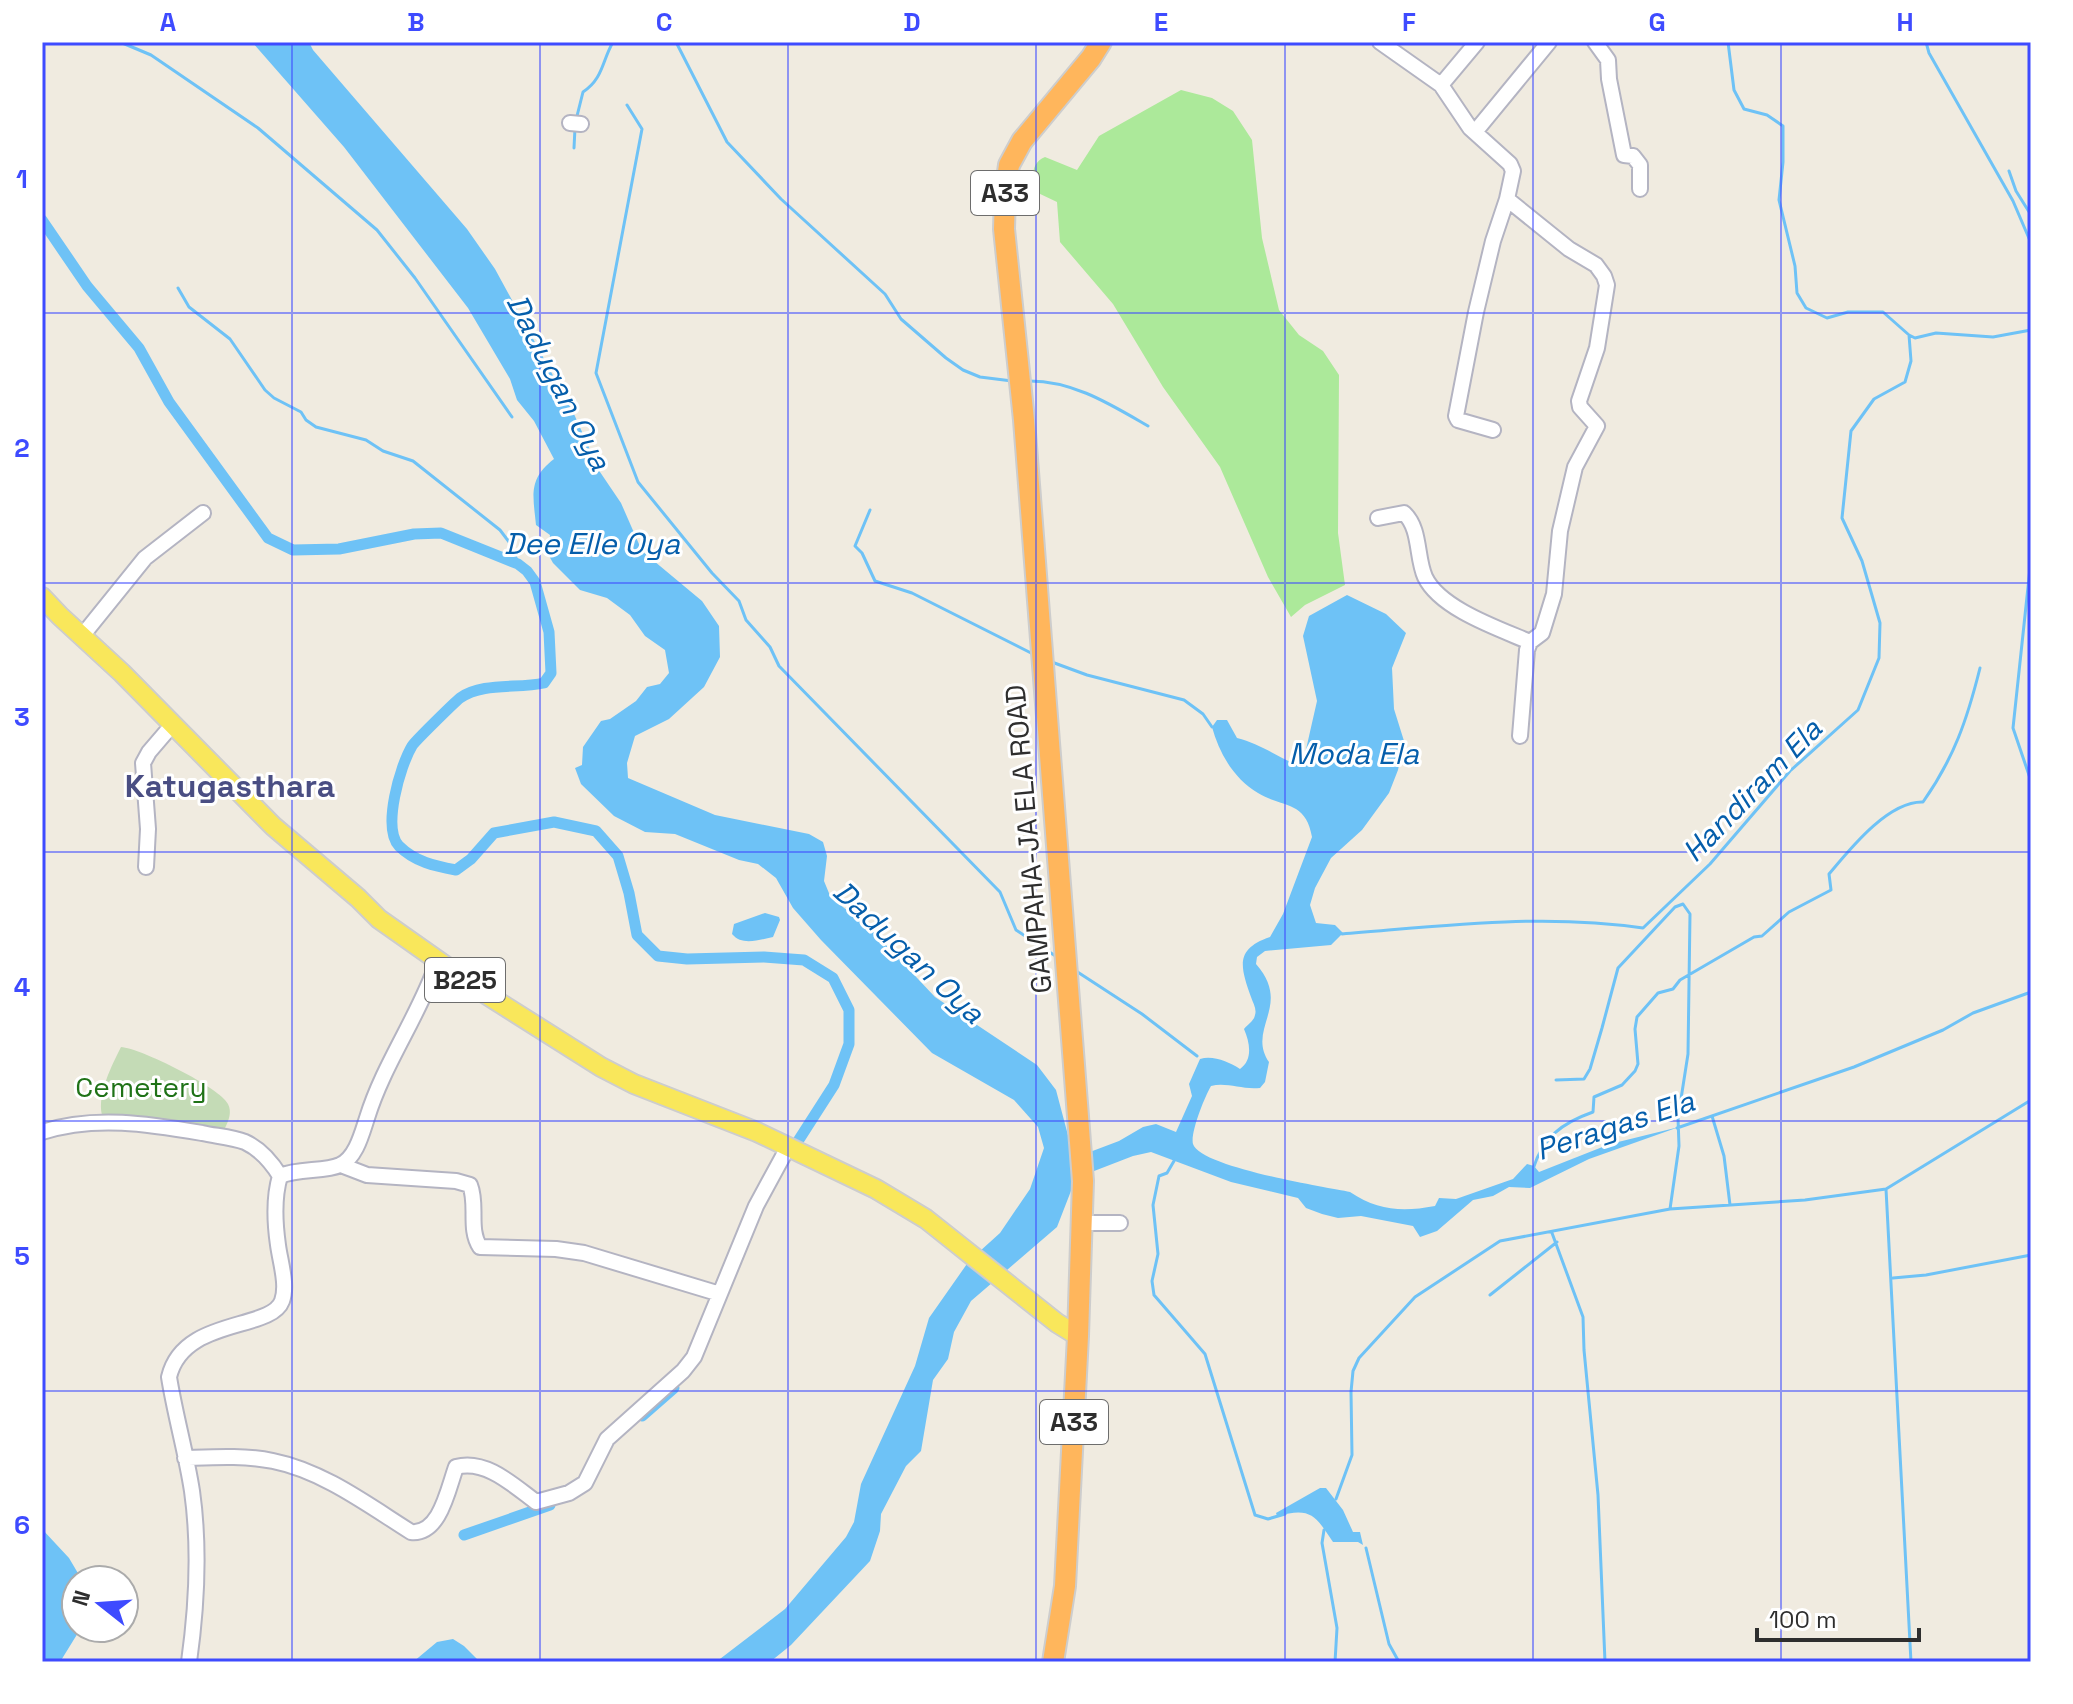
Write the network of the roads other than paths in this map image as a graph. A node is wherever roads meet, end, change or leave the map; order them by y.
1 (1101, 42) edge
2 (1380, 42) edge
3 (1477, 42) edge
4 (1549, 42) edge
5 (1595, 42) edge
6 (1441, 85) junction
7 (1475, 132) junction
8 (1640, 189) dead end
9 (1507, 199) junction
10 (1493, 430) dead end
11 (203, 513) dead end
12 (1378, 518) dead end
13 (42, 597) edge
14 (82, 636) junction
15 (1530, 642) junction
16 (173, 724) junction
17 (1520, 736) dead end
18 (146, 867) dead end
19 (438, 961) junction
20 (42, 1132) edge
21 (788, 1147) junction
22 (341, 1165) junction
23 (280, 1176) junction
24 (1082, 1223) junction
25 (1120, 1223) dead end
26 (720, 1294) junction
27 (1078, 1336) junction
28 (185, 1458) junction
29 (189, 1662) edge
30 (1053, 1662) edge

1 - 24 highway, GAMPAHA-JA ELA ROAD / A33
2 - 6 street
3 - 6 street
4 - 7 street
5 - 8 street
6 - 7 street
7 - 9 street
9 - 10 street
9 - 15 street
11 - 14 street
12 - 15 street
13 - 14 main road, B225
14 - 16 main road, B225
15 - 17 street
16 - 18 street
16 - 19 main road, B225
19 - 21 main road, B225
19 - 22 street
20 - 23 street
21 - 26 street
21 - 27 main road, B225
22 - 23 street
22 - 26 street
23 - 28 street
24 - 25 street
24 - 27 highway, GAMPAHA-JA ELA ROAD / A33
26 - 28 street
27 - 30 highway, GAMPAHA-JA ELA ROAD / A33
28 - 29 street

